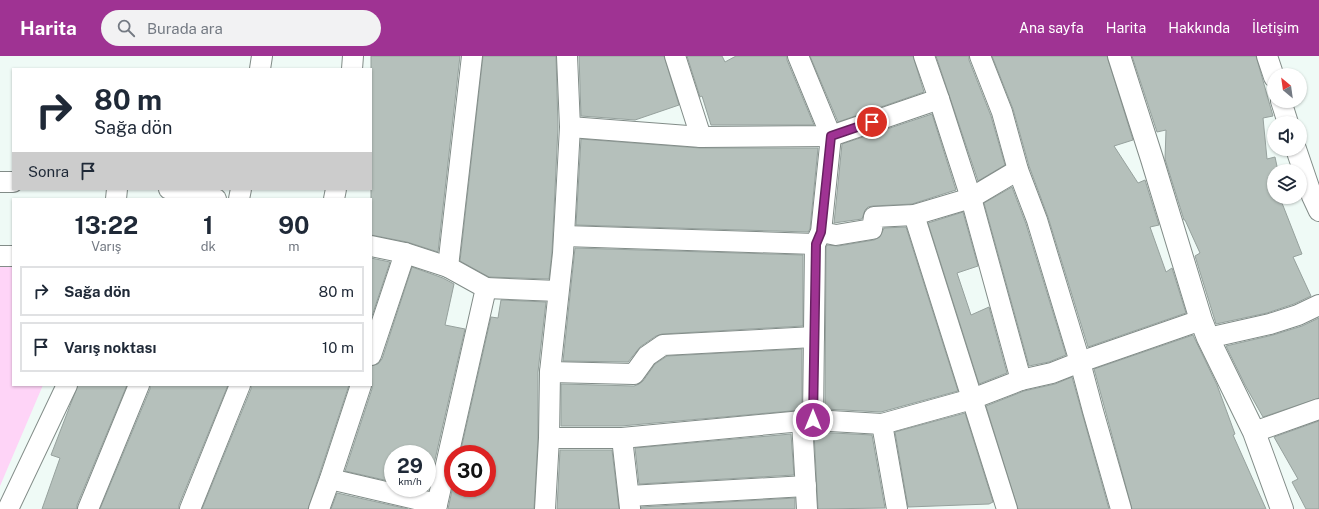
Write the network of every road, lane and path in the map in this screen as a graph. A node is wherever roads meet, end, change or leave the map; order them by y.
1 (262, 56) edge
2 (353, 56) edge
3 (472, 56) edge
4 (567, 56) edge
5 (675, 56) edge
6 (798, 56) edge
7 (924, 56) edge
8 (980, 56) edge
9 (1119, 56) edge
10 (1267, 56) edge
11 (260, 68) edge
12 (352, 68) edge
13 (1271, 68) edge
14 (939, 99) junction
15 (570, 127) junction
16 (831, 136) junction
17 (701, 137) junction
18 (1298, 156) edge
19 (1018, 170) junction
20 (0, 182) edge
21 (12, 182) edge
22 (173, 190) edge
23 (208, 198) edge
24 (971, 198) junction
25 (1319, 211) edge
26 (914, 215) junction
27 (564, 236) junction
28 (818, 238) junction
29 (372, 246) edge
30 (405, 253) junction
31 (0, 256) edge
32 (12, 256) edge
33 (448, 267) junction
34 (486, 288) junction
35 (558, 291) junction
36 (1319, 305) edge
37 (1204, 329) junction
38 (814, 337) junction
39 (372, 352) edge
40 (1080, 362) junction
41 (550, 372) junction
42 (1021, 380) junction
43 (67, 386) edge
44 (139, 386) edge
45 (240, 386) edge
46 (361, 386) edge
47 (972, 399) junction
48 (1319, 409) edge
49 (808, 421) junction
50 (882, 424) junction
51 (1254, 432) junction
52 (549, 438) junction
53 (622, 438) junction
54 (330, 479) junction
55 (806, 486) junction
56 (629, 502) edge
57 (436, 507) edge
58 (8, 509) edge
59 (88, 509) edge
60 (190, 509) edge
61 (318, 509) edge
62 (545, 509) edge
63 (807, 509) edge
64 (897, 509) edge
65 (1007, 509) edge
66 (1121, 509) edge
67 (1282, 509) edge

1 - 11 street
2 - 12 street
3 - 33 street
4 - 15 street
5 - 17 street
6 - 16 street
7 - 14 street
8 - 19 street
9 - 37 street
10 - 13 street
14 - 16 street
14 - 24 street
15 - 17 street
15 - 27 street
16 - 17 street
16 - 28 street
18 - 25 street
19 - 24 street
19 - 40 street
20 - 21 street
22 - 23 street
24 - 26 street
24 - 42 street
26 - 28 street
26 - 47 street
27 - 28 street
27 - 35 street
28 - 38 street
29 - 30 street
30 - 33 street
30 - 39 street
31 - 32 street
33 - 34 street
34 - 35 street
34 - 57 street
35 - 41 street
36 - 37 street
37 - 40 street
37 - 51 street
38 - 41 street
38 - 49 street
40 - 42 street
40 - 66 street
41 - 52 street
42 - 47 street
43 - 58 street
44 - 59 street
45 - 60 street
46 - 54 street
47 - 50 street
47 - 65 street
48 - 51 street
49 - 50 street
49 - 53 street
49 - 55 street
50 - 64 street
51 - 67 street
52 - 53 street
52 - 62 street
53 - 56 street
54 - 57 street
54 - 61 street
55 - 56 street
55 - 63 street

